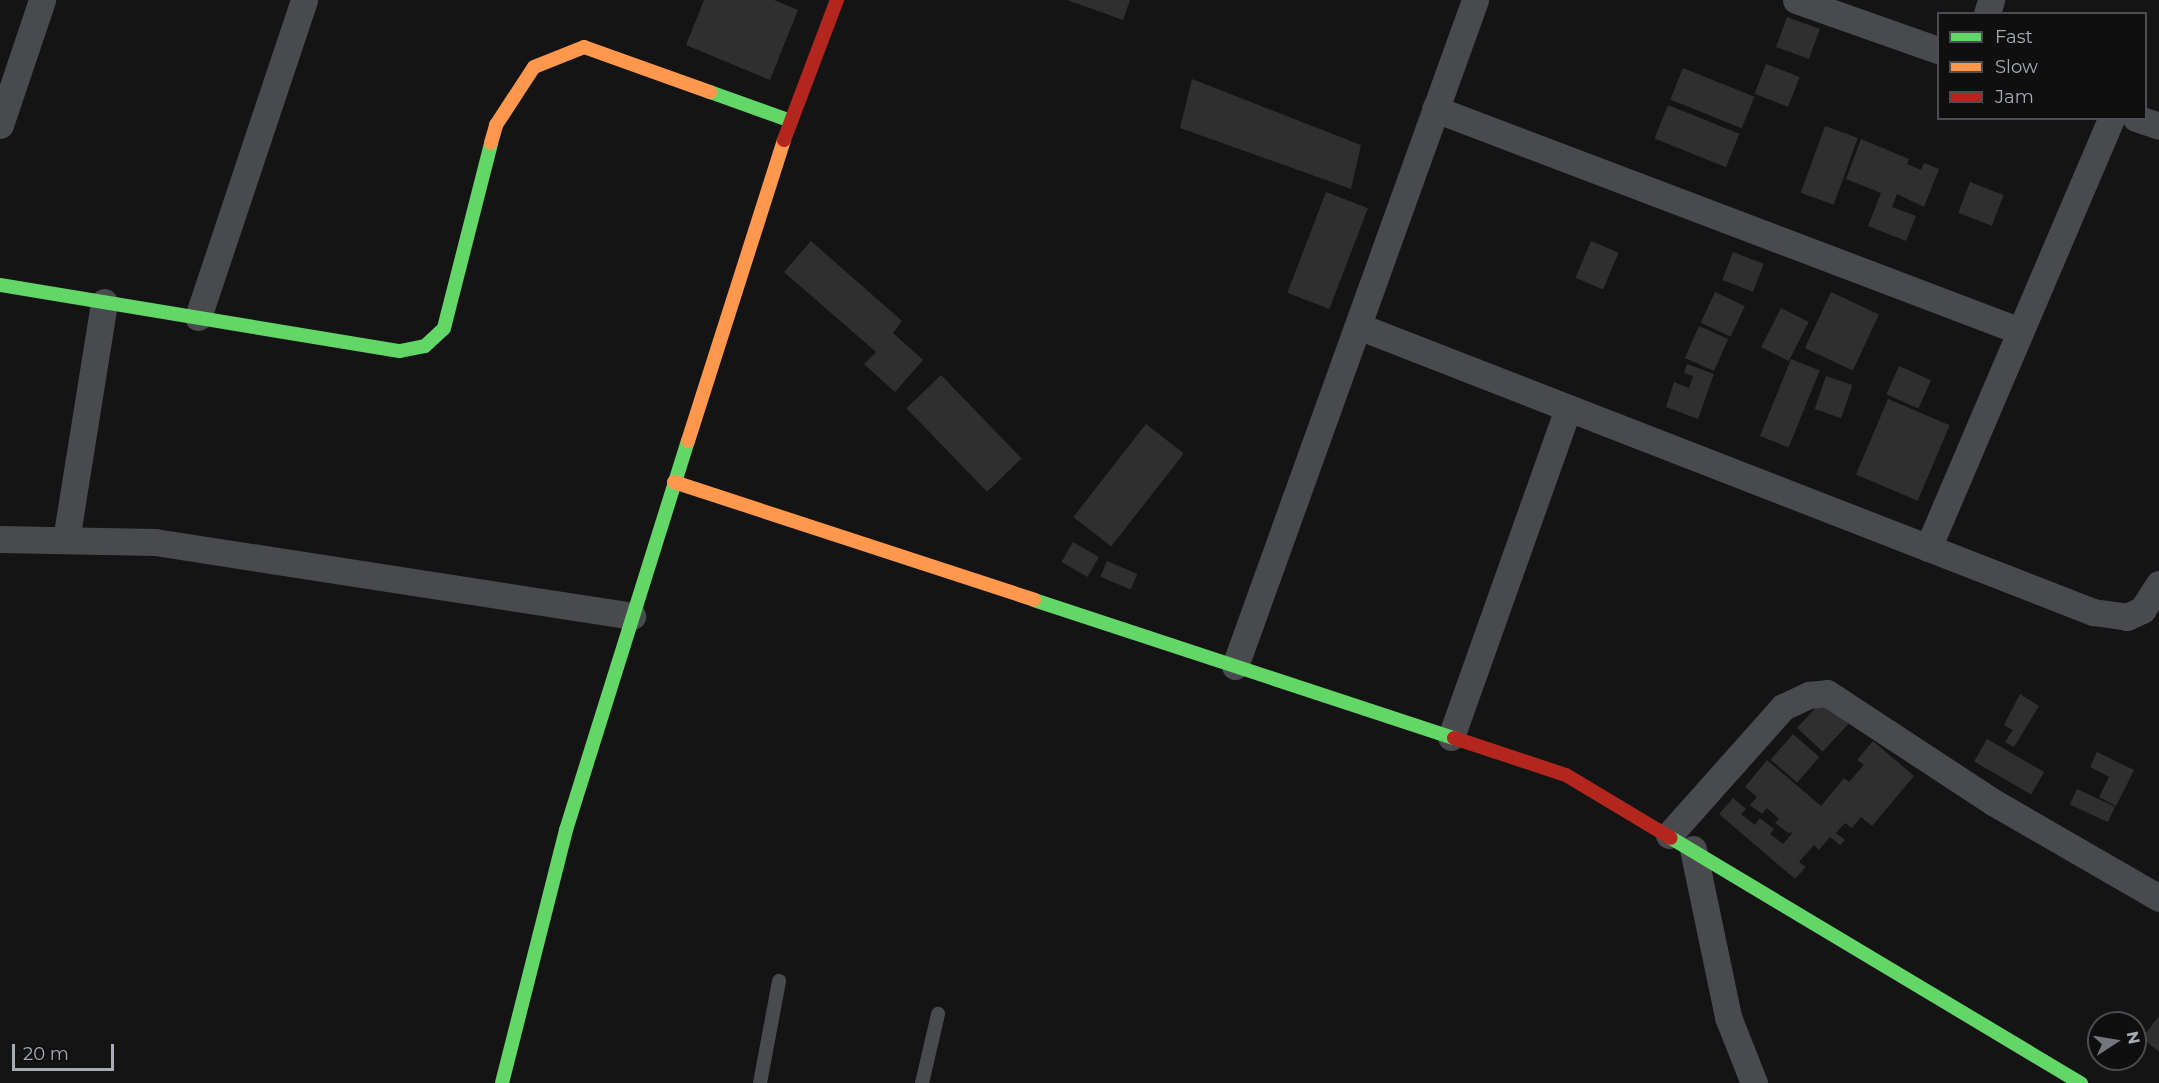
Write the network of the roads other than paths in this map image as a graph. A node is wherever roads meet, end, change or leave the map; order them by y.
1 (42, 0) edge
2 (304, 0) edge
3 (837, 0) edge
4 (1475, 0) edge
5 (1796, 0) edge
6 (1937, 50) edge
7 (1435, 109) junction
8 (2110, 120) edge
9 (2142, 120) edge
10 (791, 121) junction
11 (0, 125) edge
12 (2159, 126) edge
13 (0, 285) edge
14 (104, 302) junction
15 (198, 317) junction
16 (1358, 326) junction
17 (2020, 332) junction
18 (1568, 408) junction
19 (674, 482) junction
20 (0, 539) edge
21 (66, 540) junction
22 (1928, 548) junction
23 (2159, 584) edge
24 (632, 616) junction
25 (1235, 666) junction
26 (1451, 737) junction
27 (1669, 835) junction
28 (1693, 849) junction
29 (2159, 898) edge
30 (779, 981) dead end
31 (938, 1014) dead end
32 (502, 1083) edge
33 (760, 1083) edge
34 (922, 1083) edge
35 (1754, 1083) edge
36 (2081, 1083) edge

1 - 11 street
2 - 15 street
3 - 10 street
4 - 7 street
5 - 6 street
7 - 16 street
7 - 17 street
8 - 17 street
9 - 12 street
10 - 15 street
10 - 19 street
13 - 14 street
14 - 15 street
14 - 21 street
16 - 18 street
16 - 25 street
17 - 22 street
18 - 22 street
18 - 26 street
19 - 24 street
19 - 25 street
20 - 21 street
21 - 24 street
22 - 23 street
24 - 32 street
25 - 26 street
26 - 27 street
27 - 28 street
27 - 29 street
28 - 35 street
28 - 36 street
30 - 33 lane
31 - 34 lane

